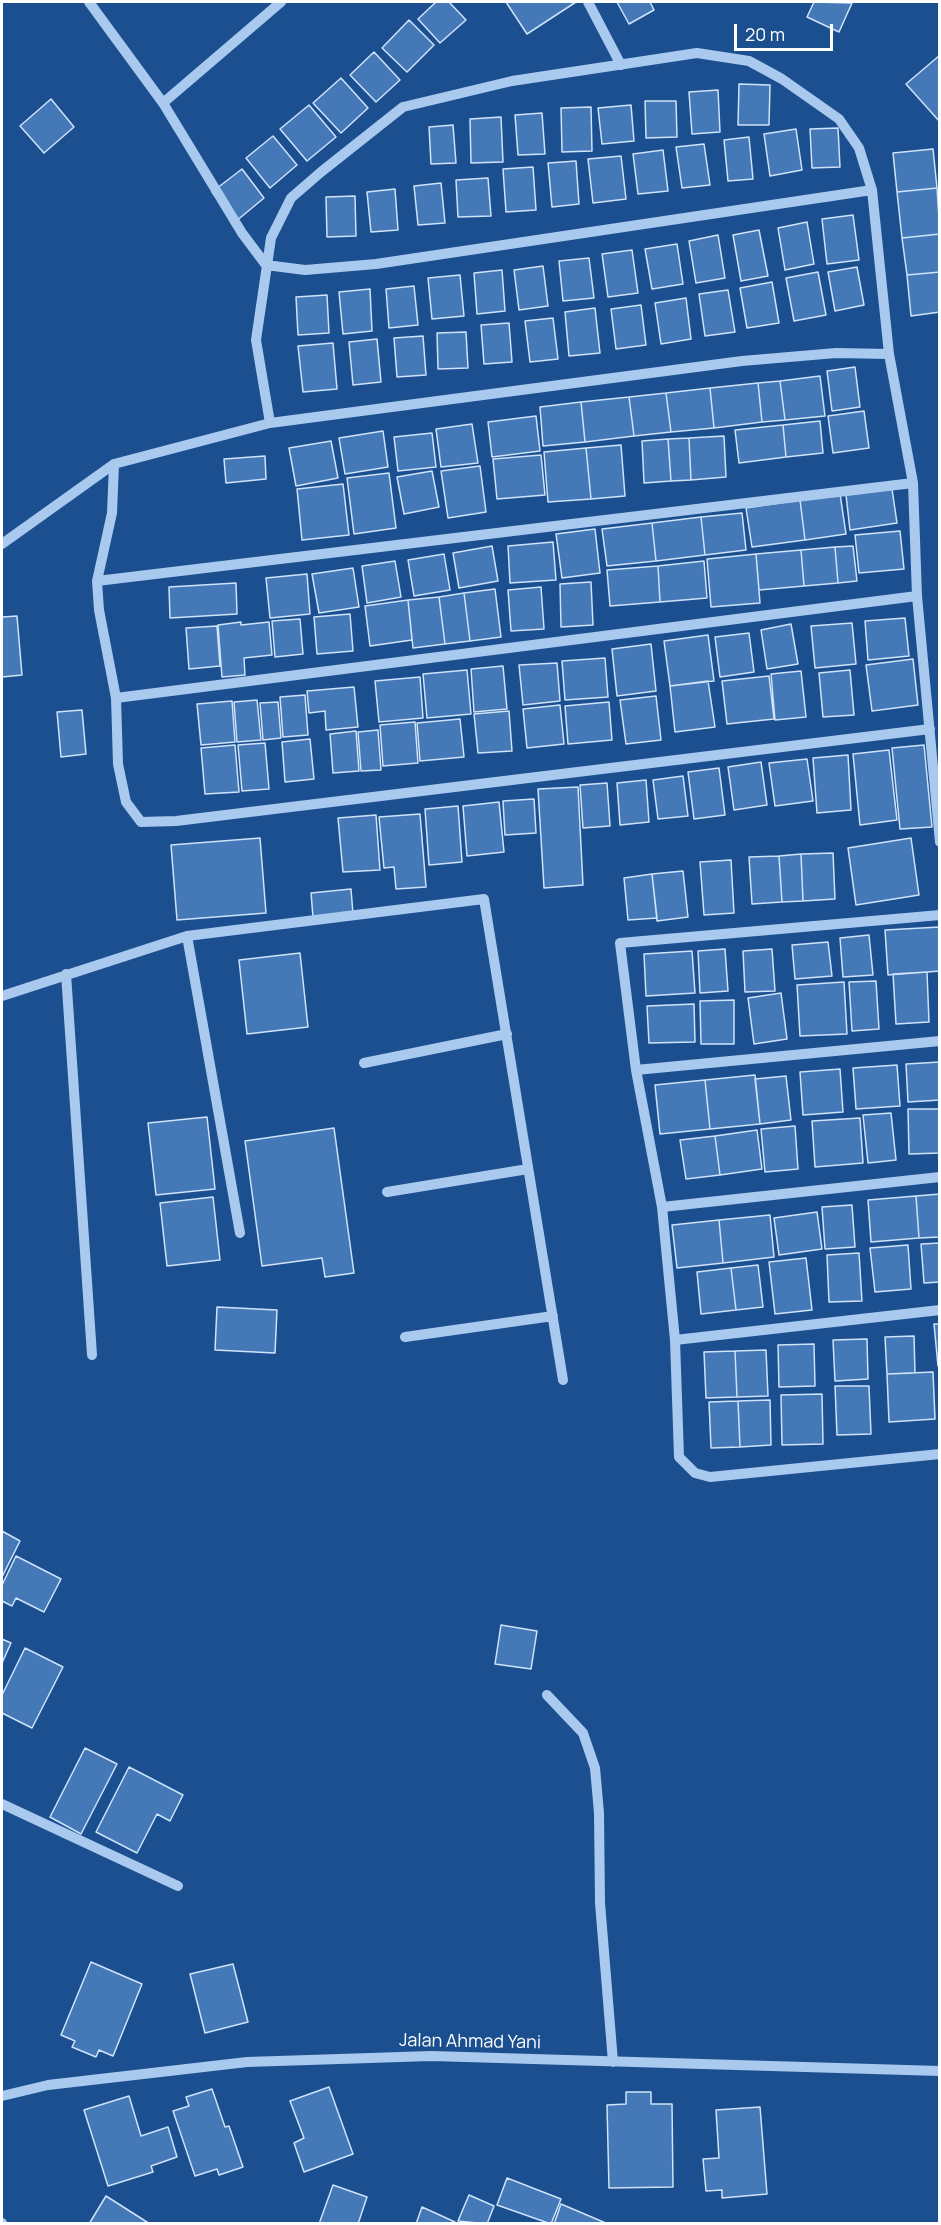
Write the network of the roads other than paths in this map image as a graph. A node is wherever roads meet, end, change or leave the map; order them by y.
1 (88, 2) edge
2 (281, 2) edge
3 (588, 2) edge
4 (621, 65) junction
5 (162, 103) junction
6 (872, 190) junction
7 (266, 266) junction
8 (889, 354) junction
9 (270, 423) junction
10 (114, 464) junction
11 (913, 483) junction
12 (2, 544) edge
13 (97, 581) junction
14 (917, 596) junction
15 (116, 698) junction
16 (930, 729) junction
17 (939, 842) edge
18 (939, 915) edge
19 (187, 936) junction
20 (66, 974) junction
21 (2, 996) edge
22 (507, 1034) junction
23 (939, 1041) edge
24 (364, 1063) dead end
25 (636, 1070) junction
26 (528, 1169) junction
27 (939, 1177) edge
28 (387, 1192) dead end
29 (662, 1207) junction
30 (240, 1233) dead end
31 (939, 1310) edge
32 (553, 1316) junction
33 (405, 1337) dead end
34 (675, 1340) junction
35 (92, 1355) dead end
36 (563, 1380) dead end
37 (939, 1454) edge
38 (547, 1695) dead end
39 (2, 1804) edge
40 (178, 1886) dead end
41 (613, 2062) junction
42 (939, 2071) edge
43 (2, 2096) edge

1 - 5 street
2 - 5 street
3 - 4 street
4 - 6 street
4 - 7 street
5 - 7 street
6 - 7 street
6 - 8 street
7 - 9 street
8 - 9 street
8 - 11 street
9 - 10 street
10 - 12 street
10 - 13 street
11 - 13 street
11 - 14 street
13 - 15 street
14 - 15 street
14 - 16 street
15 - 16 street
16 - 17 street
18 - 25 street
19 - 20 street
19 - 22 street
19 - 30 street
20 - 21 street
20 - 35 street
22 - 24 street
22 - 26 street
23 - 25 street
25 - 29 street
26 - 28 street
26 - 32 street
27 - 29 street
29 - 34 street
31 - 34 street
32 - 33 street
32 - 36 street
34 - 37 street
38 - 41 street
39 - 40 street
41 - 42 street, Jalan Ahmad Yani
41 - 43 street, Jalan Ahmad Yani

